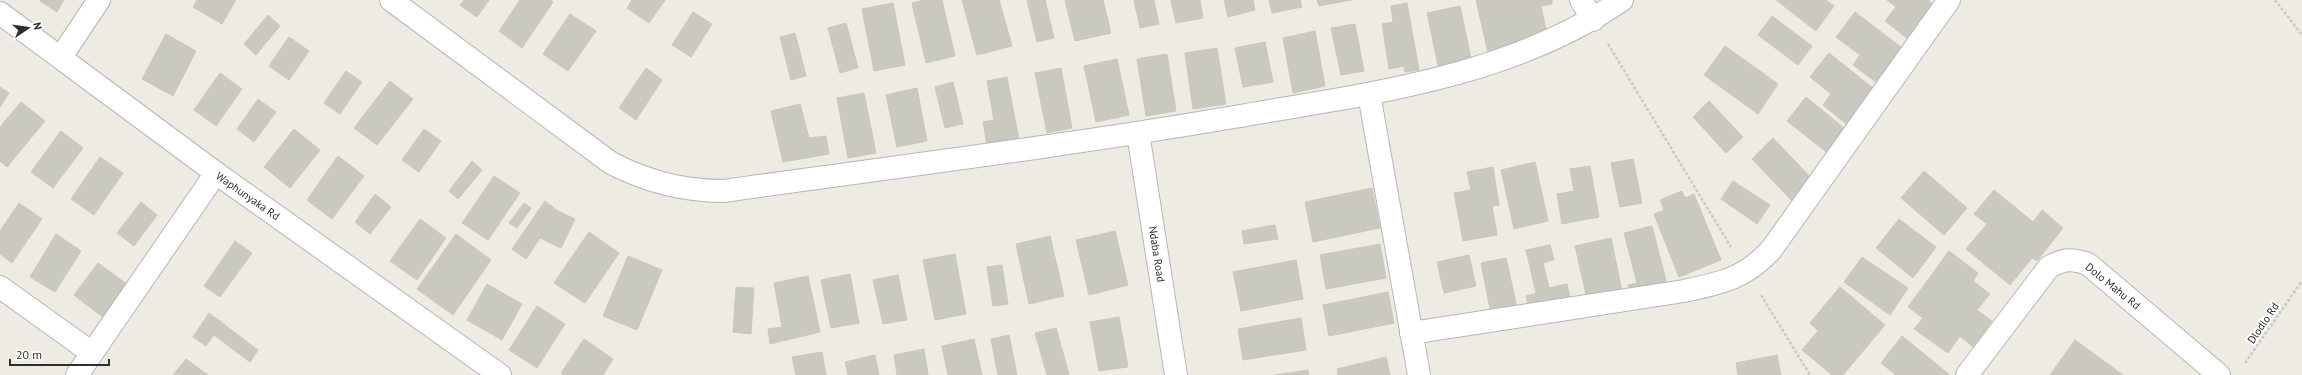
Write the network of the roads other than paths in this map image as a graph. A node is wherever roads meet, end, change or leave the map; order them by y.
1 (99, 0) edge
2 (391, 0) edge
3 (1581, 0) edge
4 (1622, 0) edge
5 (1949, 0) edge
6 (0, 13) edge
7 (1593, 20) junction
8 (61, 57) junction
9 (1369, 94) junction
10 (1138, 134) junction
11 (216, 173) junction
12 (0, 287) edge
13 (1412, 333) junction
14 (92, 353) junction
15 (77, 375) edge
16 (500, 375) edge
17 (1173, 375) edge
18 (1419, 375) edge
19 (1967, 375) edge
20 (2219, 375) edge

1 - 8 street
2 - 10 street
3 - 7 street
4 - 7 street
5 - 13 street
6 - 8 street, Waphunyaka Rd
7 - 9 street
8 - 11 street, Waphunyaka Rd
9 - 10 street
9 - 13 street
10 - 17 street, Ndaba Road
11 - 14 street
11 - 16 street, Waphunyaka Rd
12 - 14 street
13 - 18 street
14 - 15 street
19 - 20 street, Dolo Mahu Rd

